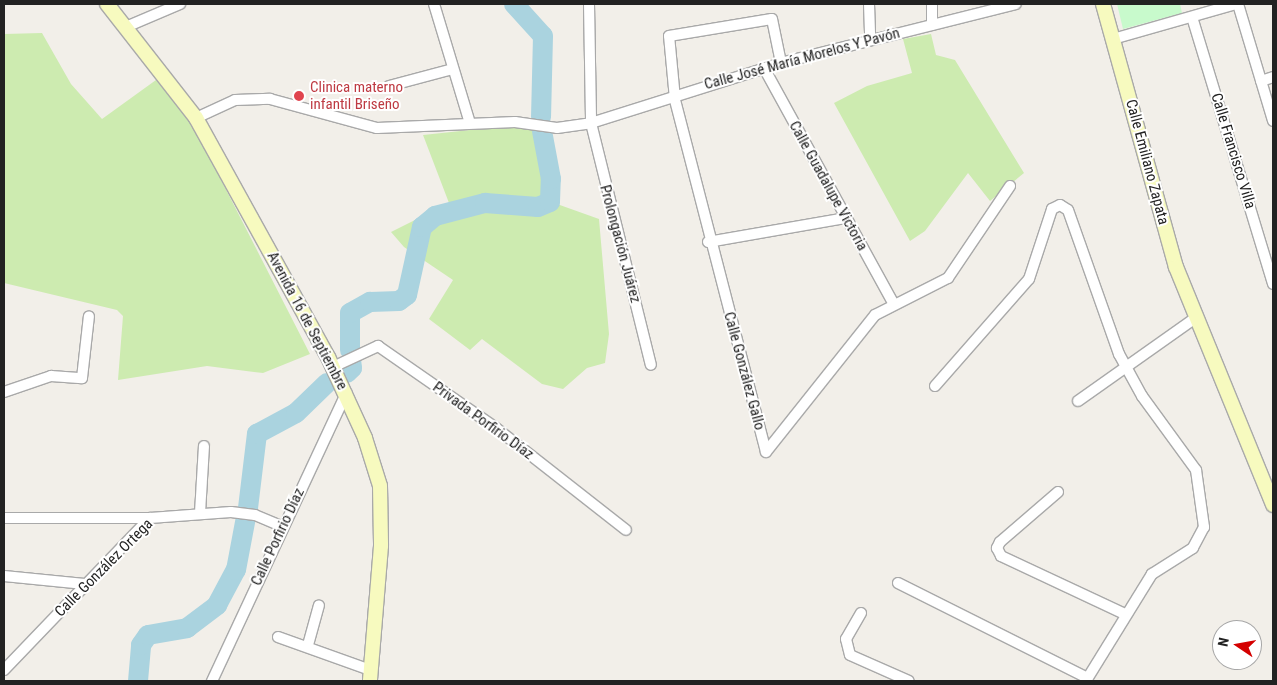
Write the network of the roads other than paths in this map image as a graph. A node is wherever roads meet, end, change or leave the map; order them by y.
1 (107, 4) edge
2 (180, 4) edge
3 (434, 4) edge
4 (589, 4) edge
5 (869, 4) edge
6 (932, 4) edge
7 (1016, 4) edge
8 (1103, 4) edge
9 (1237, 4) edge
10 (1192, 18) junction
11 (932, 25) junction
12 (126, 27) junction
13 (870, 39) junction
14 (1113, 39) junction
15 (781, 63) junction
16 (764, 68) junction
17 (453, 69) junction
18 (1273, 77) edge
19 (1261, 81) junction
20 (390, 86) dead end
21 (675, 100) junction
22 (196, 118) junction
23 (1273, 122) edge
24 (470, 123) junction
25 (591, 123) junction
26 (1010, 186) dead end
27 (845, 218) junction
28 (708, 242) junction
29 (1273, 284) edge
30 (894, 304) junction
31 (90, 316) dead end
32 (1194, 319) junction
33 (651, 365) dead end
34 (1125, 366) junction
35 (333, 367) junction
36 (935, 386) dead end
37 (4, 392) edge
38 (346, 393) junction
39 (1078, 401) dead end
40 (204, 446) dead end
41 (1058, 492) dead end
42 (1273, 505) edge
43 (200, 513) junction
44 (4, 518) edge
45 (150, 518) junction
46 (283, 527) junction
47 (626, 530) dead end
48 (4, 576) edge
49 (898, 583) dead end
50 (85, 584) junction
51 (319, 605) dead end
52 (861, 613) dead end
53 (1125, 614) junction
54 (278, 637) dead end
55 (308, 645) junction
56 (4, 670) edge
57 (370, 676) edge
58 (1087, 680) edge
59 (212, 681) edge
60 (909, 681) edge

1 - 12 main road, Avenida 16 de Septiembre
2 - 12 street
3 - 17 street
4 - 25 street, Prolongación Juárez
5 - 13 street
6 - 11 street
7 - 11 street, Calle José María Morelos Y Pavón
8 - 14 main road, Calle Emiliano Zapata
9 - 10 street
9 - 19 street
10 - 14 street
10 - 29 street, Calle Francisco Villa
11 - 13 street, Calle José María Morelos Y Pavón
12 - 22 main road, Avenida 16 de Septiembre
13 - 15 street, Calle José María Morelos Y Pavón
14 - 32 main road, Calle Emiliano Zapata
15 - 16 street, Calle José María Morelos Y Pavón
15 - 21 street, Calle González Gallo
16 - 21 street, Calle José María Morelos Y Pavón
16 - 27 street, Calle Guadalupe Victoria
17 - 20 street
17 - 24 street
18 - 19 street
19 - 23 street
21 - 25 street, Calle José María Morelos Y Pavón
21 - 28 street, Calle González Gallo
22 - 24 street
22 - 35 main road, Avenida 16 de Septiembre
24 - 25 street
25 - 33 street, Prolongación Juárez
26 - 30 street
27 - 28 street
27 - 30 street, Calle Guadalupe Victoria
28 - 30 street, Calle González Gallo
31 - 37 street
32 - 34 street
32 - 42 main road, Calle Emiliano Zapata
34 - 36 street
34 - 39 street
34 - 53 street
35 - 38 main road, Avenida 16 de Septiembre
35 - 47 street, Privada Porfirio Díaz
38 - 46 street, Calle Porfirio Díaz
38 - 57 main road, Avenida 16 de Septiembre
40 - 43 street
41 - 53 street
43 - 45 street, Calle González Ortega
43 - 46 street, Calle González Ortega
44 - 45 street
45 - 50 street, Calle González Ortega
46 - 59 street, Calle Porfirio Díaz
48 - 50 street
49 - 58 street
50 - 56 street, Calle González Ortega
51 - 55 street
52 - 60 street
53 - 58 street
54 - 55 street
55 - 57 street

